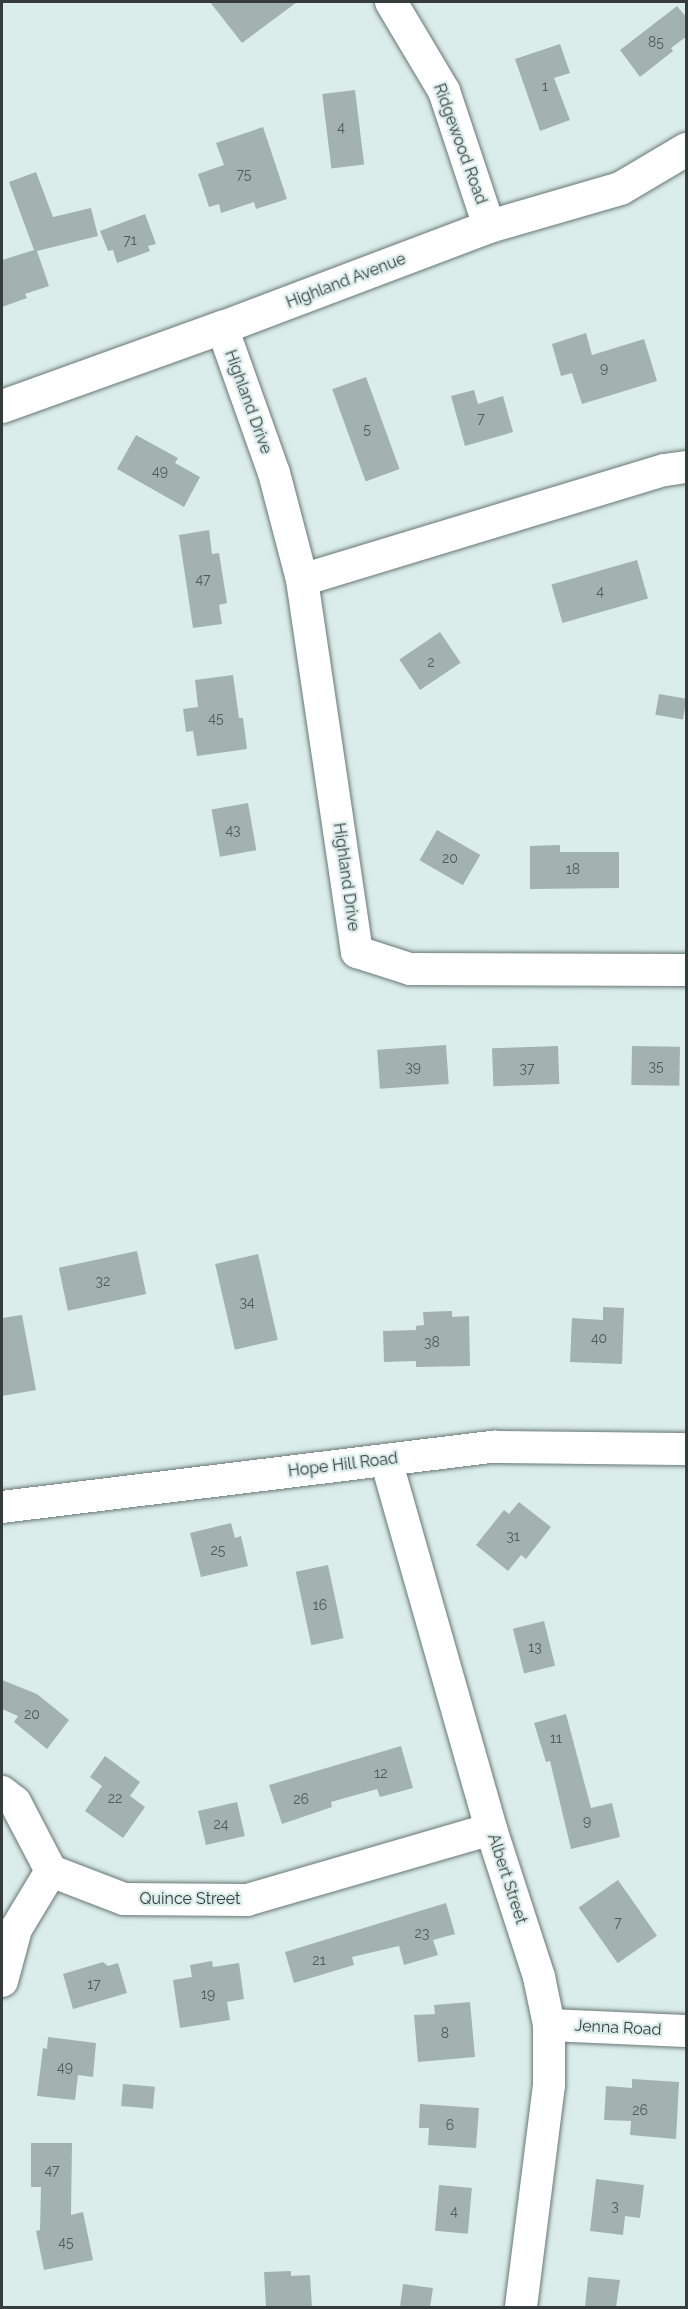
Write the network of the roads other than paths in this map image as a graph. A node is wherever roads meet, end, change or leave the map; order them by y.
1 (392, 2) edge
2 (687, 149) edge
3 (489, 226) junction
4 (222, 327) junction
5 (2, 406) edge
6 (687, 466) edge
7 (302, 580) junction
8 (687, 970) edge
9 (687, 1449) edge
10 (386, 1460) junction
11 (2, 1507) edge
12 (2, 1792) edge
13 (491, 1829) junction
14 (51, 1871) junction
15 (2, 1982) edge
16 (549, 2025) junction
17 (687, 2031) edge
18 (521, 2307) edge

1 - 3 street, Ridgewood Road
2 - 3 street, Highland Avenue
3 - 4 street, Highland Avenue
4 - 5 street, Highland Avenue
4 - 7 street, Highland Drive
6 - 7 street
7 - 8 street, Highland Drive
9 - 10 street, Hope Hill Road
10 - 11 street, Hope Hill Road
10 - 13 street, Albert Street
12 - 14 street
13 - 14 street, Quince Street
13 - 16 street, Albert Street
14 - 15 street
16 - 17 street, Jenna Road
16 - 18 street, Albert Street

